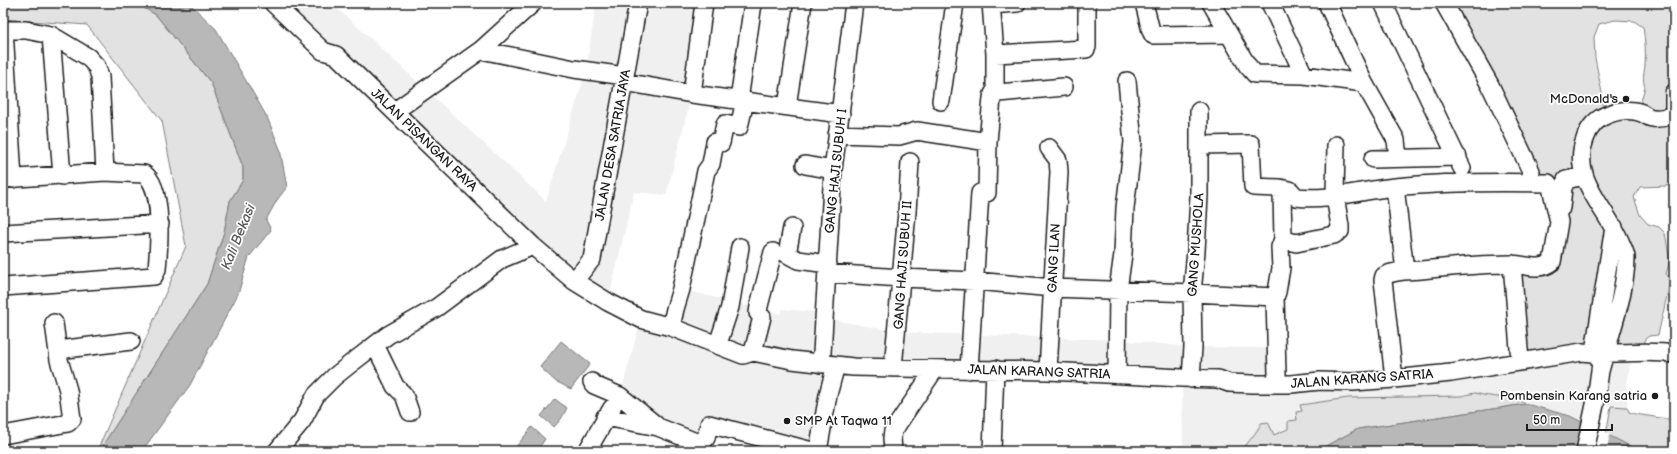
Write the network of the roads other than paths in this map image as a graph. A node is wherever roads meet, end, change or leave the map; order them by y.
1 (273, 3) edge
2 (533, 3) edge
3 (638, 3) edge
4 (704, 3) edge
5 (753, 3) edge
6 (803, 3) edge
7 (854, 3) edge
8 (955, 3) edge
9 (1016, 3) edge
10 (1087, 3) edge
11 (1144, 3) edge
12 (1211, 3) edge
13 (1270, 3) edge
14 (1326, 3) edge
15 (1383, 3) edge
16 (1444, 3) edge
17 (991, 4) edge
18 (4, 30) edge
19 (1229, 34) junction
20 (50, 35) junction
21 (482, 50) junction
22 (995, 54) junction
23 (1304, 75) junction
24 (624, 79) junction
25 (1127, 81) dead end
26 (1364, 82) junction
27 (995, 85) dead end
28 (1064, 87) dead end
29 (692, 94) junction
30 (1674, 94) edge
31 (742, 100) junction
32 (941, 101) dead end
33 (787, 106) junction
34 (395, 111) junction
35 (1199, 111) dead end
36 (841, 114) junction
37 (1674, 115) edge
38 (837, 134) junction
39 (988, 142) junction
40 (1200, 145) junction
41 (1336, 145) dead end
42 (1049, 148) dead end
43 (910, 162) dead end
44 (804, 165) dead end
45 (723, 168) dead end
46 (706, 170) junction
47 (833, 170) junction
48 (1531, 171) dead end
49 (105, 172) junction
50 (62, 176) junction
51 (1584, 176) junction
52 (8, 179) edge
53 (1395, 187) junction
54 (1280, 188) junction
55 (1335, 196) junction
56 (1558, 222) junction
57 (160, 224) junction
58 (1614, 227) junction
59 (792, 228) dead end
60 (3, 233) edge
61 (1283, 239) junction
62 (533, 246) junction
63 (740, 247) dead end
64 (773, 252) dead end
65 (1626, 256) junction
66 (1608, 257) junction
67 (1512, 264) junction
68 (827, 268) junction
69 (1405, 271) junction
70 (901, 278) junction
71 (574, 281) junction
72 (975, 281) junction
73 (3, 286) edge
74 (1053, 288) junction
75 (1118, 290) junction
76 (1192, 293) junction
77 (1275, 297) junction
78 (54, 323) dead end
79 (671, 327) junction
80 (131, 341) dead end
81 (718, 344) junction
82 (375, 345) junction
83 (1597, 349) junction
84 (58, 350) junction
85 (753, 352) junction
86 (1674, 354) edge
87 (1520, 361) junction
88 (828, 364) junction
89 (894, 368) junction
90 (934, 369) junction
91 (969, 370) junction
92 (995, 370) junction
93 (1048, 371) junction
94 (1117, 375) junction
95 (1191, 379) junction
96 (1394, 379) junction
97 (592, 382) dead end
98 (1275, 384) junction
99 (620, 396) junction
100 (410, 412) dead end
101 (605, 417) junction
102 (658, 427) junction
103 (3, 435) edge
104 (700, 447) edge
105 (277, 451) edge
106 (587, 451) edge
107 (812, 451) edge
108 (818, 451) edge
109 (893, 451) edge
110 (992, 451) edge
111 (1585, 451) edge

1 - 34 street, JALAN PISANGAN RAYA
2 - 21 street
3 - 24 street, JALAN DESA SATRIA JAYA
4 - 29 street
5 - 31 street
6 - 33 street
7 - 36 street, GANG HAJI SUBUH I
8 - 32 street
9 - 17 street
10 - 22 street
11 - 19 street
12 - 19 street
13 - 23 street
14 - 26 street
15 - 26 street
16 - 48 street
17 - 22 street
18 - 20 street
18 - 52 street
19 - 23 street
20 - 49 street
20 - 50 street
21 - 24 street
21 - 34 street
22 - 27 street
23 - 26 street
24 - 29 street
24 - 71 street, JALAN DESA SATRIA JAYA
25 - 75 street
28 - 39 street
29 - 31 street
30 - 37 street
31 - 33 street
31 - 46 street
33 - 36 street
34 - 62 street, JALAN PISANGAN RAYA
35 - 40 street, GANG MUSHOLA
36 - 38 street, GANG HAJI SUBUH I
37 - 51 street
38 - 39 street
38 - 47 street, GANG HAJI SUBUH I
39 - 72 street
40 - 54 street
40 - 76 street, GANG MUSHOLA
41 - 55 street
42 - 74 street, GANG ILAN
43 - 70 street, GANG HAJI SUBUH II
44 - 47 street
45 - 46 street
46 - 79 street
47 - 68 street, GANG HAJI SUBUH I
49 - 50 street
49 - 57 street
50 - 52 street
51 - 56 street
51 - 58 street
53 - 55 street
53 - 56 street
53 - 69 street
54 - 55 street
54 - 61 street
55 - 61 street
56 - 67 street
57 - 60 street
57 - 73 street
58 - 65 street
58 - 66 street
59 - 68 street
61 - 77 street
62 - 71 street, JALAN PISANGAN RAYA
62 - 82 street
63 - 81 street
64 - 85 street
65 - 66 street
65 - 83 street
66 - 83 street
67 - 69 street
67 - 87 street
68 - 70 street
68 - 88 street, GANG HAJI SUBUH I
69 - 96 street
70 - 72 street
70 - 89 street, GANG HAJI SUBUH II
71 - 79 street, JALAN KARANG SATRIA
72 - 74 street
72 - 91 street
74 - 75 street
74 - 93 street, GANG ILAN
75 - 76 street
75 - 94 street
76 - 77 street
76 - 95 street, GANG MUSHOLA
77 - 98 street
78 - 84 street
79 - 81 street, JALAN KARANG SATRIA
80 - 84 street
81 - 85 street, JALAN KARANG SATRIA
82 - 100 street
82 - 105 street
83 - 86 street, JALAN KARANG SATRIA
83 - 87 street, JALAN KARANG SATRIA
83 - 111 street
84 - 103 street
85 - 88 street, JALAN KARANG SATRIA
87 - 96 street, JALAN KARANG SATRIA
88 - 89 street, JALAN KARANG SATRIA
88 - 108 street, GANG HAJI SUBUH I
89 - 90 street, JALAN KARANG SATRIA
90 - 91 street, JALAN KARANG SATRIA
90 - 109 street
91 - 92 street, JALAN KARANG SATRIA
92 - 93 street, JALAN KARANG SATRIA
92 - 110 street
93 - 94 street, JALAN KARANG SATRIA
94 - 95 street, JALAN KARANG SATRIA
95 - 98 street, JALAN KARANG SATRIA
96 - 98 street, JALAN KARANG SATRIA
97 - 99 street
99 - 101 street
99 - 102 street
101 - 102 street
101 - 106 street
102 - 104 street
104 - 107 street

